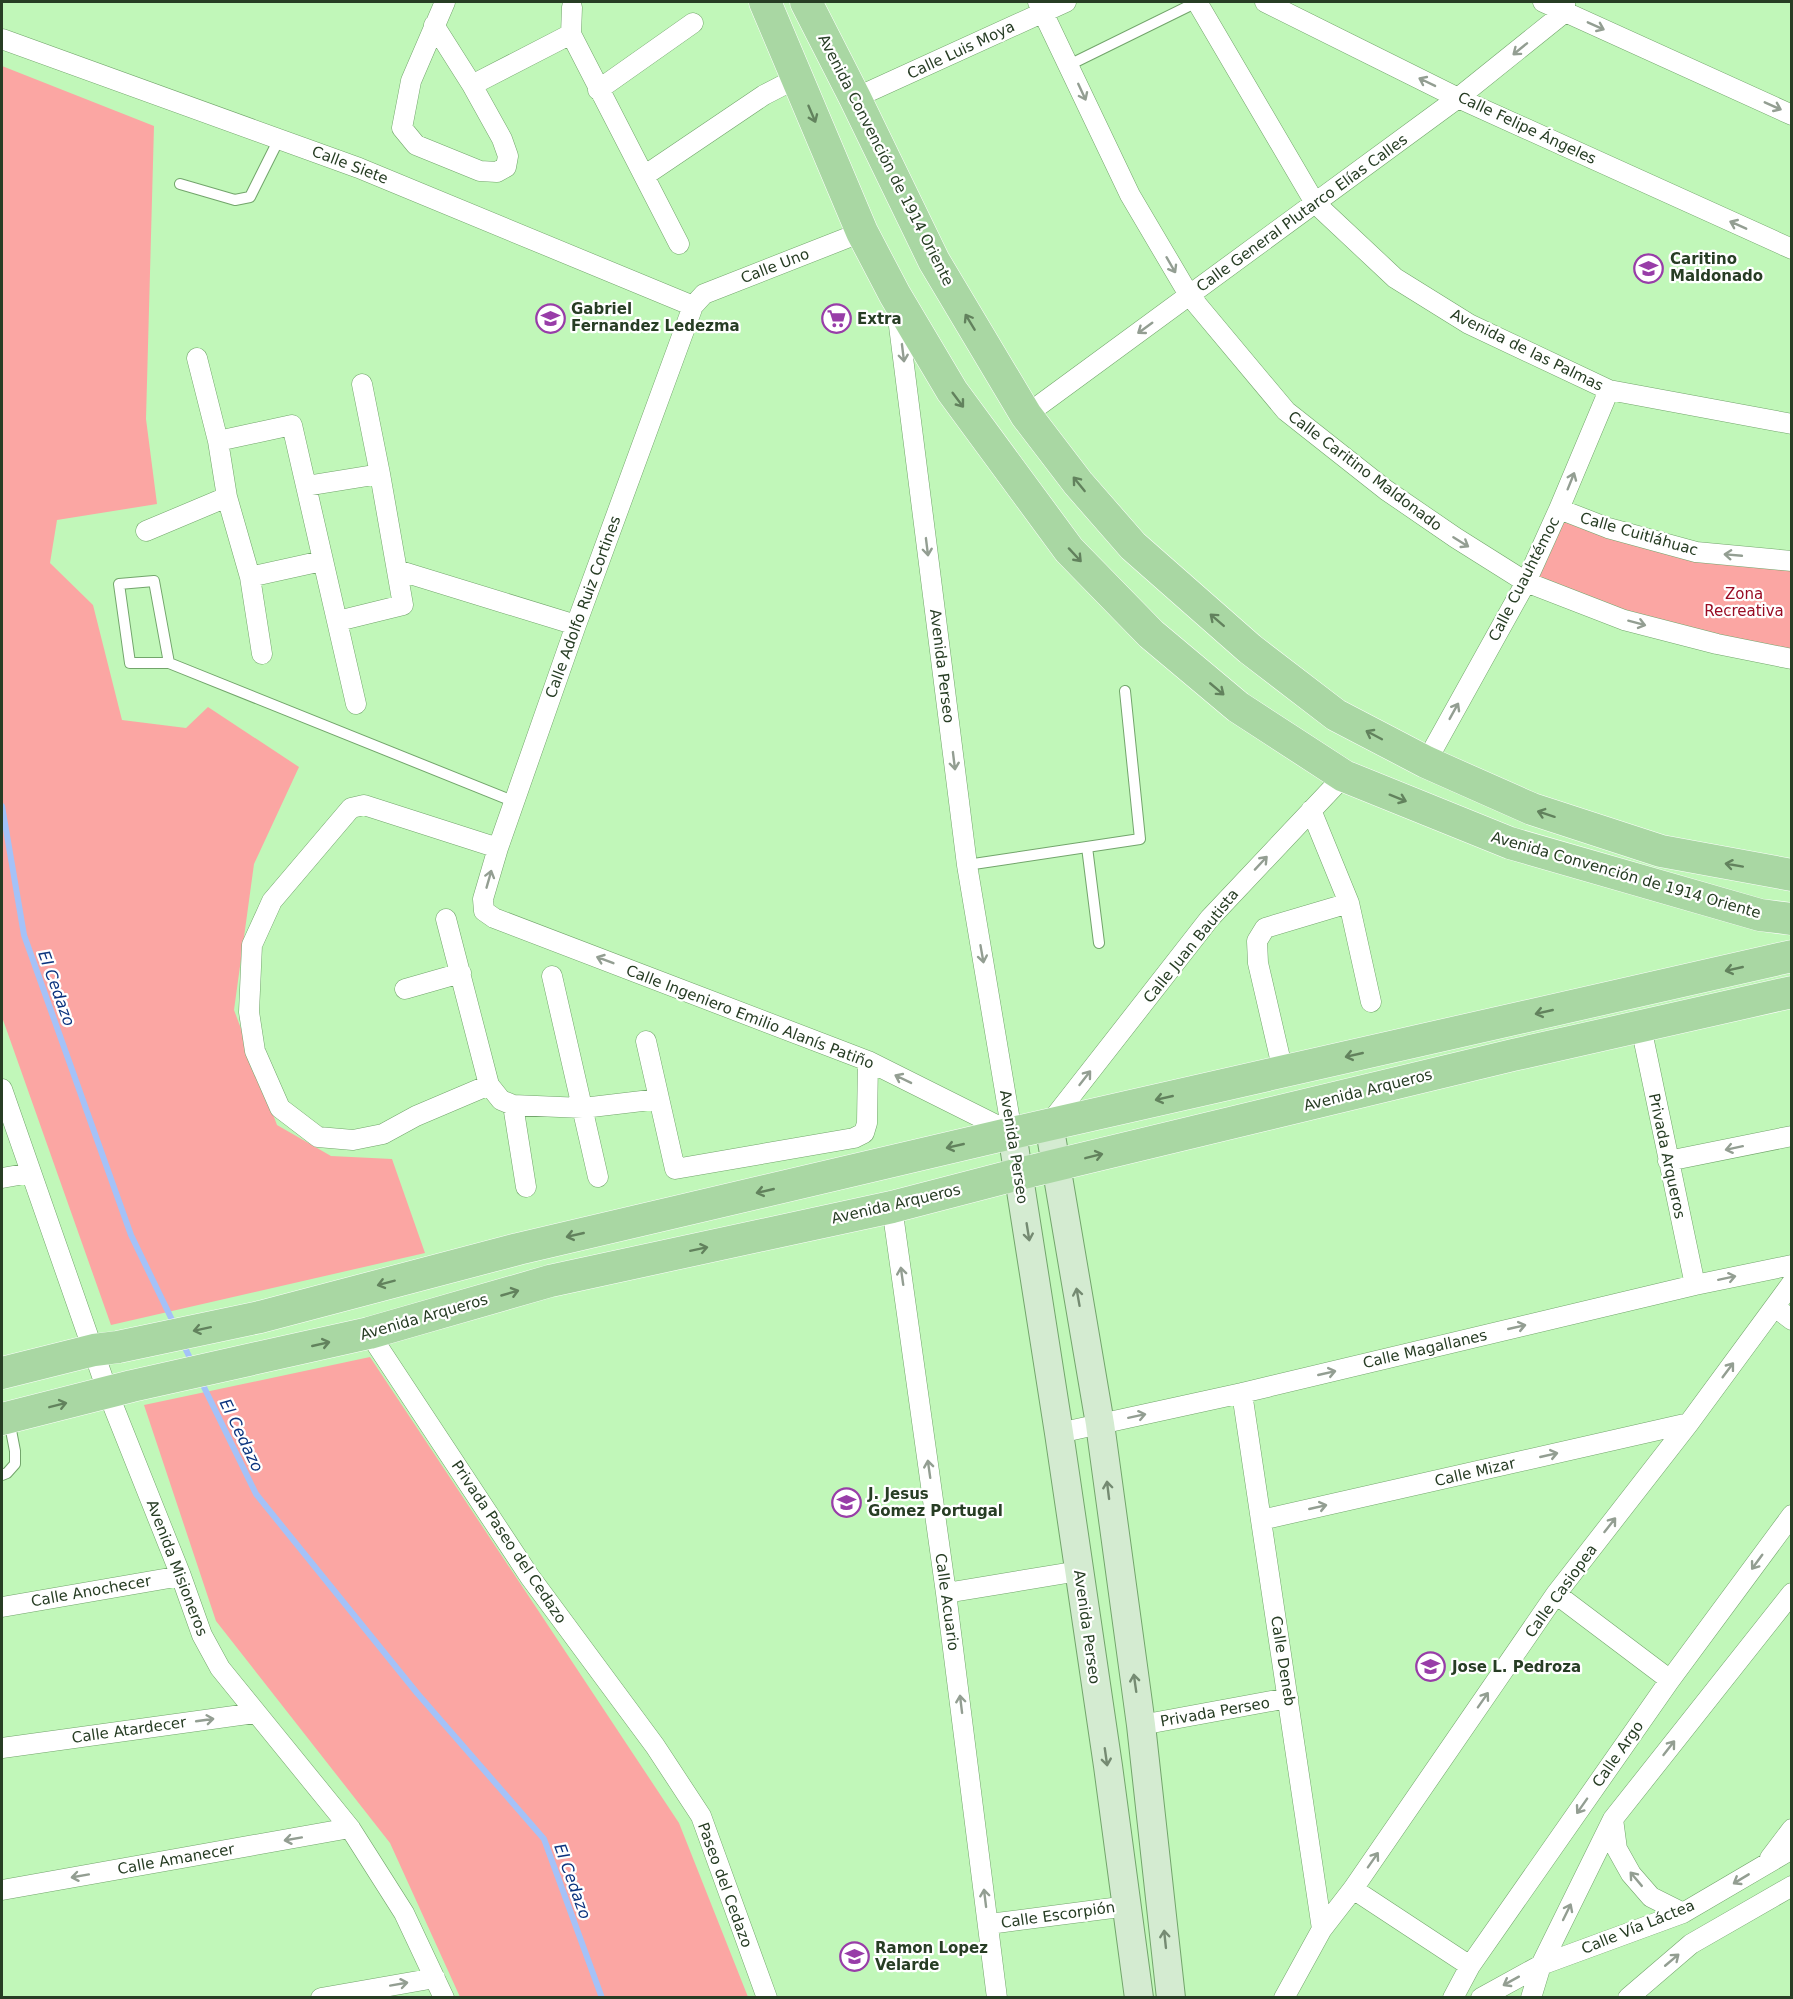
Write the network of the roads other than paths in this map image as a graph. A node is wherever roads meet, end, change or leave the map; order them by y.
1 (445, 2) edge
2 (765, 2) edge
3 (1066, 2) edge
4 (1197, 2) edge
5 (1264, 2) edge
6 (1543, 2) edge
7 (572, 7) dead end
8 (808, 7) edge
9 (1041, 7) edge
10 (1565, 7) edge
11 (693, 23) dead end
12 (435, 25) junction
13 (571, 34) junction
14 (2, 39) edge
15 (1069, 65) junction
16 (797, 78) junction
17 (472, 85) junction
18 (598, 90) junction
19 (855, 98) junction
20 (1458, 98) junction
21 (1791, 115) edge
22 (279, 139) junction
23 (644, 176) junction
24 (180, 184) dead end
25 (1315, 203) junction
26 (862, 232) junction
27 (679, 244) dead end
28 (1791, 249) edge
29 (895, 295) junction
30 (1189, 295) junction
31 (693, 306) junction
32 (197, 358) dead end
33 (362, 384) dead end
34 (1609, 390) junction
35 (1026, 415) junction
36 (1791, 424) edge
37 (218, 441) junction
38 (380, 474) junction
39 (306, 486) junction
40 (227, 497) junction
41 (1559, 509) junction
42 (146, 531) dead end
43 (322, 561) junction
44 (1791, 561) edge
45 (397, 570) junction
46 (250, 577) junction
47 (1526, 582) junction
48 (338, 621) junction
49 (576, 624) junction
50 (262, 654) dead end
51 (1791, 658) edge
52 (169, 663) junction
53 (1125, 691) dead end
54 (356, 704) dead end
55 (1426, 762) junction
56 (1344, 776) junction
57 (514, 802) junction
58 (1311, 810) junction
59 (1087, 847) junction
60 (498, 848) junction
61 (967, 865) junction
62 (1791, 875) edge
63 (1349, 903) junction
64 (484, 911) joint
65 (446, 919) dead end
66 (1791, 919) edge
67 (1099, 943) dead end
68 (1791, 956) edge
69 (461, 973) junction
70 (552, 976) dead end
71 (405, 989) dead end
72 (1791, 992) edge
73 (1371, 1002) dead end
74 (1641, 1027) junction
75 (645, 1041) dead end
76 (868, 1061) junction
77 (1283, 1071) junction
78 (489, 1085) junction
79 (2, 1089) edge
80 (659, 1099) junction
81 (513, 1104) junction
82 (583, 1108) junction
83 (1049, 1124) junction
84 (1012, 1133) junction
85 (1791, 1136) edge
86 (1668, 1161) junction
87 (1056, 1166) junction
88 (30, 1173) junction
89 (1019, 1174) junction
90 (598, 1177) dead end
91 (2, 1178) edge
92 (526, 1187) dead end
93 (892, 1207) junction
94 (1791, 1264) edge
95 (1791, 1283) edge
96 (1695, 1285) junction
97 (1775, 1307) junction
98 (1791, 1320) edge
99 (369, 1333) junction
100 (106, 1349) junction
101 (2, 1373) edge
102 (120, 1389) junction
103 (1242, 1393) junction
104 (5, 1418) edge
105 (1689, 1423) junction
106 (1100, 1424) junction
107 (1059, 1433) junction
108 (2, 1475) edge
109 (1791, 1515) edge
110 (1261, 1520) junction
111 (1079, 1571) junction
112 (181, 1576) junction
113 (946, 1593) junction
114 (1791, 1593) edge
115 (1556, 1594) junction
116 (2, 1607) edge
117 (1670, 1680) junction
118 (1288, 1698) junction
119 (256, 1713) junction
120 (1141, 1725) junction
121 (655, 1746) joint
122 (2, 1748) edge
123 (1613, 1819) junction
124 (350, 1828) junction
125 (1791, 1829) edge
126 (1791, 1849) edge
127 (1765, 1864) junction
128 (1791, 1886) edge
129 (1353, 1889) junction
130 (2, 1890) edge
131 (1128, 1906) junction
132 (1683, 1913) junction
133 (989, 1924) junction
134 (1322, 1929) junction
135 (1541, 1965) junction
136 (1470, 1966) junction
137 (435, 1978) junction
138 (321, 1998) edge
139 (444, 1998) edge
140 (766, 1998) edge
141 (998, 1998) edge
142 (1139, 1998) edge
143 (1171, 1998) edge
144 (1284, 1998) edge
145 (1453, 1998) edge
146 (1481, 1998) edge
147 (1531, 1998) edge
148 (1628, 1998) edge

1 - 12 street
2 - 16 main road, Avenida Convención de 1914 Oriente
3 - 9 street, Calle Luis Moya
4 - 15 lane
4 - 25 street, Avenida de las Palmas
20 -> 5 street, Calle Felipe Ángeles
6 - 10 street
7 - 13 street
8 - 19 main road, Avenida Convención de 1914 Oriente
9 - 15 street, Calle Caritino Maldonado
9 - 19 street, Calle Luis Moya
10 -> 20 street, Calle General Plutarco Elías Calles
10 -> 21 street
11 - 18 street
12 - 17 street
12 - 17 street
13 - 17 street
13 - 18 street
14 - 22 street, Calle Siete
15 -> 30 street, Calle Caritino Maldonado
16 - 23 street
16 -> 26 main road, Avenida Convención de 1914 Oriente
18 - 23 street
35 -> 19 main road, Avenida Convención de 1914 Oriente
20 - 25 street, Calle General Plutarco Elías Calles
28 -> 20 street, Calle Felipe Ángeles
22 - 24 lane
22 - 31 street, Calle Siete
23 - 27 street
25 - 30 street, Calle General Plutarco Elías Calles
25 - 34 street, Avenida de las Palmas
26 - 29 main road, Avenida Convención de 1914 Oriente
26 - 31 street, Calle Uno
29 -> 56 main road, Avenida Convención de 1914 Oriente
29 -> 61 street, Avenida Perseo
30 -> 35 street, Calle General Plutarco Elías Calles
30 -> 47 street, Calle Caritino Maldonado
31 - 49 street, Calle Adolfo Ruiz Cortines
32 - 37 street
33 - 38 street
34 - 36 street, Avenida de las Palmas
41 -> 34 street, Calle Cuauhtémoc
55 -> 35 main road, Avenida Convención de 1914 Oriente
37 - 39 street
37 - 40 street
38 - 39 street
38 - 45 street
39 - 43 street
40 - 42 street
40 - 46 street
44 -> 41 street, Calle Cuitláhuac
41 - 47 street, Calle Cuauhtémoc
43 - 46 street
43 - 48 street
45 - 48 street
45 - 49 street
46 - 50 street
47 -> 51 street, Calle Caritino Maldonado
55 -> 47 street, Calle Cuauhtémoc
48 - 54 street
49 - 57 street, Calle Adolfo Ruiz Cortines
52 - 52 lane
52 - 57 lane
53 - 59 lane
62 -> 55 main road, Avenida Convención de 1914 Oriente
56 - 58 street, Calle Juan Bautista
56 -> 66 main road, Avenida Convención de 1914 Oriente
57 - 60 street, Calle Adolfo Ruiz Cortines
58 - 63 street
83 -> 58 street, Calle Juan Bautista
59 - 61 lane
59 - 67 lane
64 -> 60 street, Calle Adolfo Ruiz Cortines
60 - 78 street
61 -> 84 street, Avenida Perseo
63 - 73 street
63 - 77 street
76 -> 64 street, Calle Ingeniero Emilio Alanís Patiño
65 - 69 street
68 -> 77 main road
69 - 71 street
69 - 78 street
70 - 82 street
72 - 74 main road, Avenida Arqueros
74 - 86 street, Privada Arqueros
87 -> 74 main road, Avenida Arqueros
75 - 80 street
76 - 80 street
84 -> 76 street, Calle Ingeniero Emilio Alanís Patiño
77 -> 83 main road
78 - 81 street
79 - 88 street, Avenida Misioneros
80 - 82 street
81 - 82 street
81 - 92 street
82 - 90 street
83 - 84 main road
83 - 87 main road
84 - 89 main road, Avenida Perseo
84 -> 100 main road
85 -> 86 street
86 - 96 street, Privada Arqueros
87 - 89 main road, Avenida Arqueros
106 -> 87 main road
88 - 91 street
88 - 100 street, Avenida Misioneros
89 - 93 main road, Avenida Arqueros
89 -> 107 main road, Avenida Perseo
99 -> 93 main road, Avenida Arqueros
113 -> 93 street, Calle Acuario
96 -> 94 street, Calle Magallanes
95 - 97 street, Calle Casiopea
103 -> 96 street, Calle Magallanes
97 - 98 street
105 -> 97 street, Calle Casiopea
102 -> 99 main road, Avenida Arqueros
99 - 121 street, Privada Paseo del Cedazo
100 - 101 main road
100 - 102 street, Avenida Misioneros
104 -> 102 main road, Avenida Arqueros
102 - 112 street, Avenida Misioneros
106 -> 103 street, Calle Magallanes
103 - 110 street, Calle Deneb
104 - 108 lane
110 -> 105 street, Calle Mizar
115 -> 105 street, Calle Casiopea
106 - 107 street, Calle Magallanes
120 -> 106 main road
107 - 111 main road, Avenida Perseo
109 -> 117 street, Calle Argo
110 - 118 street, Calle Deneb
111 - 113 street
111 -> 131 main road, Avenida Perseo
112 - 116 street, Calle Anochecer
112 - 119 street, Avenida Misioneros
133 -> 113 street, Calle Acuario
123 -> 114 street
115 - 117 street
129 -> 115 street, Calle Casiopea
117 -> 136 street, Calle Argo
118 - 120 street, Privada Perseo
118 - 134 street, Calle Deneb
122 -> 119 street, Calle Atardecer
119 - 124 street, Avenida Misioneros
143 -> 120 main road
121 - 140 street, Paseo del Cedazo
132 -> 123 street
135 -> 123 street
124 -> 130 street, Calle Amanecer
124 - 137 street, Avenida Misioneros
125 - 127 street
126 - 127 street, Calle Vía Láctea
127 -> 132 street, Calle Vía Láctea
148 -> 128 street
129 - 134 street, Calle Casiopea
129 - 136 street
131 - 133 street, Calle Escorpión
131 - 142 main road, Avenida Perseo
132 - 135 street, Calle Vía Láctea
133 - 141 street, Calle Acuario
134 - 144 street, Calle Casiopea
135 -> 146 street, Calle Vía Láctea
135 - 147 street
136 - 145 street, Calle Argo
138 -> 137 street
137 - 139 street, Avenida Misioneros

